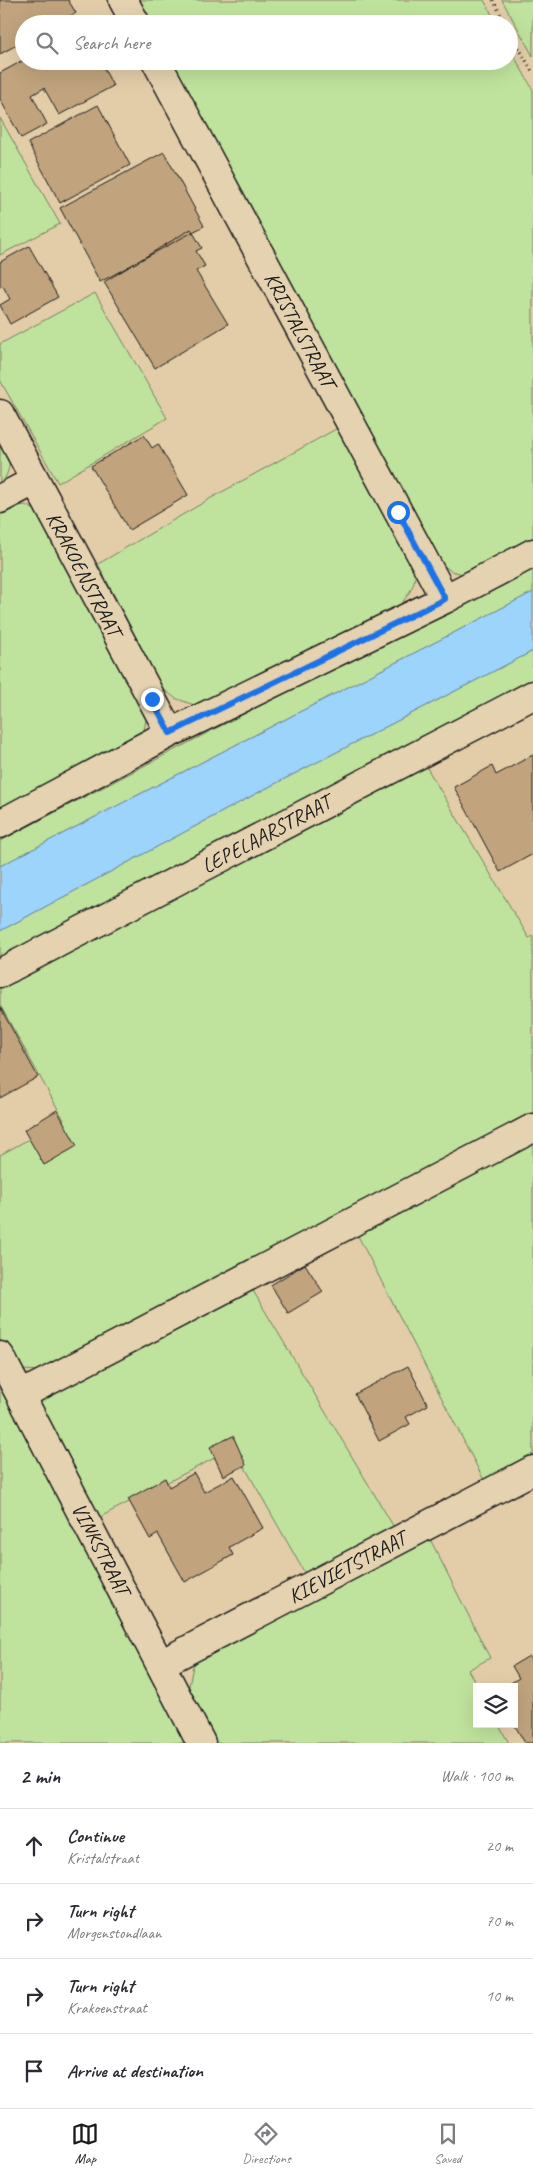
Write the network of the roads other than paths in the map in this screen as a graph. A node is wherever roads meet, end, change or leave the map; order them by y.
1 (123, 0) edge
2 (131, 15) edge
3 (161, 70) edge
4 (0, 414) edge
5 (34, 481) junction
6 (0, 499) edge
7 (533, 553) edge
8 (445, 599) junction
9 (533, 696) edge
10 (170, 733) junction
11 (0, 824) edge
12 (0, 974) edge
13 (533, 1128) edge
14 (0, 1356) edge
15 (20, 1395) junction
16 (533, 1470) edge
17 (161, 1664) junction
18 (201, 1743) edge

1 - 2 street
3 - 8 street, KRISTALSTRAAT
4 - 5 street, KRAKOENSTRAAT
5 - 6 street
5 - 10 street, KRAKOENSTRAAT
7 - 8 street
8 - 10 street
9 - 12 street, LEPELAARSTRAAT
10 - 11 street
13 - 15 street
14 - 15 street, VINKSTRAAT
15 - 17 street, VINKSTRAAT
16 - 17 street, KIEVIETSTRAAT
17 - 18 street, VINKSTRAAT

